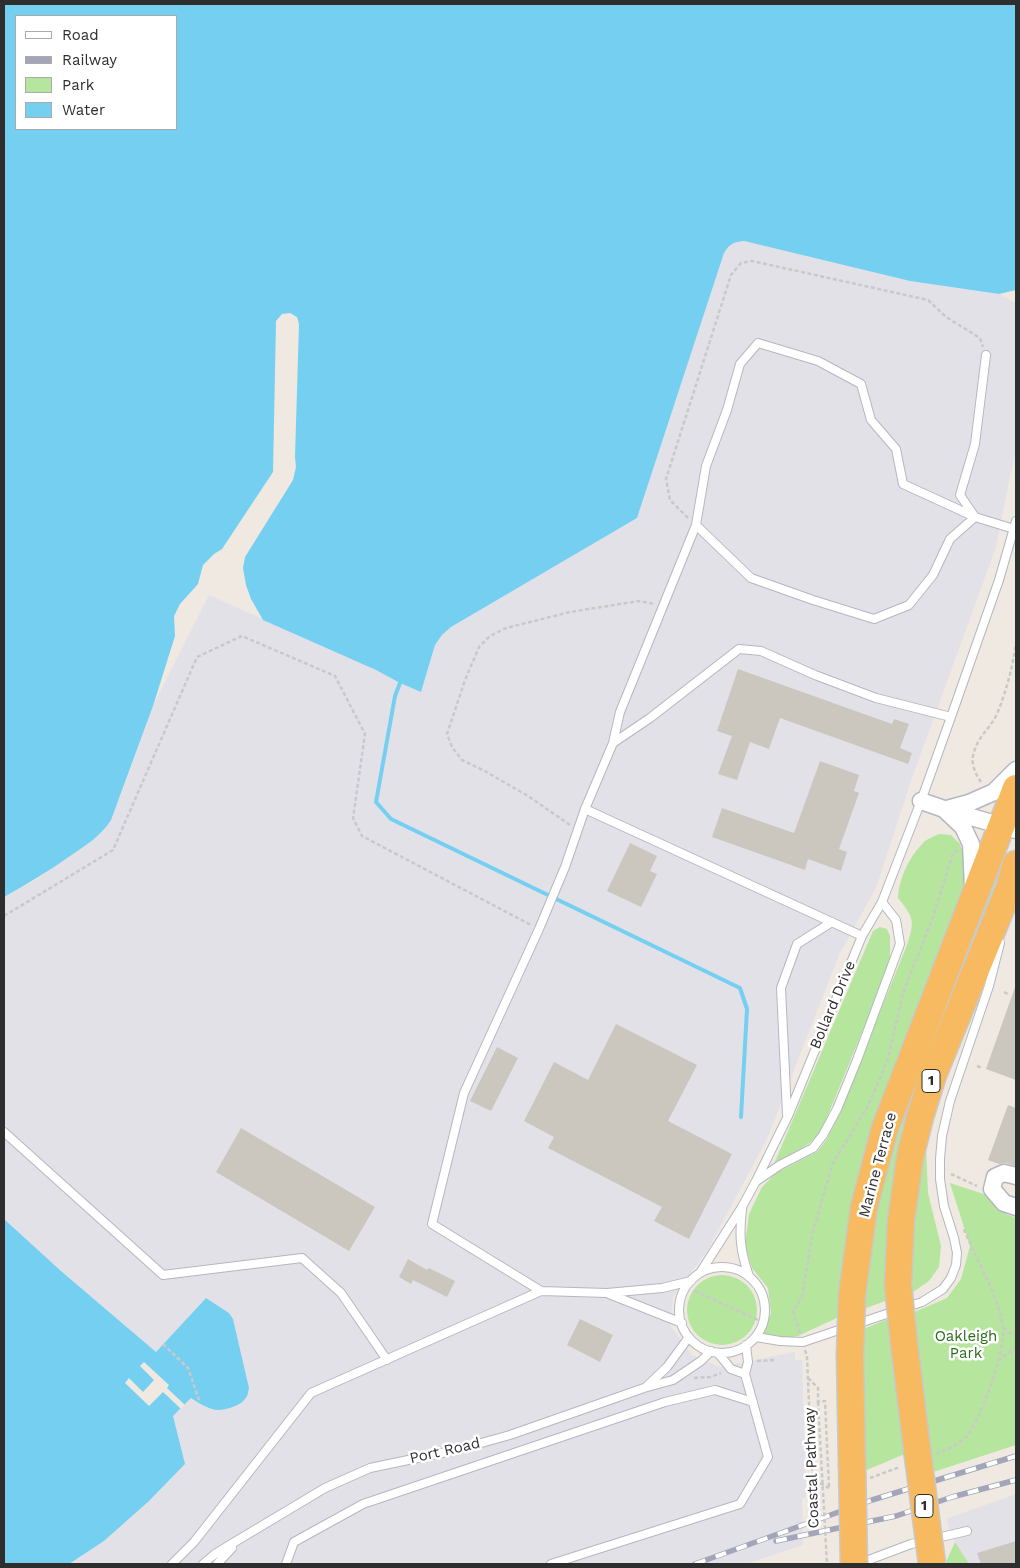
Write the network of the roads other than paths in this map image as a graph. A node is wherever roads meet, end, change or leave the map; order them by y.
1 (986, 355) dead end
2 (975, 517) junction
3 (1015, 525) edge
4 (696, 526) junction
5 (951, 717) junction
6 (613, 743) junction
7 (1016, 770) edge
8 (1016, 788) edge
9 (921, 801) junction
10 (585, 809) junction
11 (944, 810) junction
12 (1009, 827) edge
13 (1016, 864) edge
14 (1009, 889) junction
15 (882, 902) junction
16 (967, 916) junction
17 (832, 922) junction
18 (1003, 924) dead end
19 (1002, 933) dead end
20 (862, 936) junction
21 (788, 1116) junction
22 (4, 1132) edge
23 (1016, 1176) edge
24 (756, 1181) junction
25 (1010, 1205) edge
26 (742, 1207) junction
27 (700, 1273) junction
28 (749, 1276) junction
29 (690, 1281) junction
30 (541, 1291) junction
31 (608, 1293) junction
32 (682, 1324) junction
33 (689, 1337) junction
34 (756, 1337) junction
35 (746, 1345) junction
36 (715, 1352) junction
37 (387, 1360) junction
38 (745, 1374) junction
39 (644, 1388) junction
40 (753, 1402) junction
41 (253, 1531) junction
42 (967, 1531) dead end
43 (172, 1564) edge
44 (203, 1564) edge
45 (217, 1564) edge
46 (286, 1564) edge
47 (551, 1564) edge
48 (855, 1564) edge
49 (932, 1564) edge

1 - 2 lane
2 - 3 lane
2 - 4 lane
2 - 4 lane
3 - 5 lane, Bollard Drive
4 - 6 lane
5 - 6 lane
5 - 9 lane, Bollard Drive
6 - 10 lane
7 - 11 street
8 - 12 highway, Marine Terrace / 1
9 - 11 street
9 - 15 lane, Bollard Drive
10 - 17 lane
10 - 30 lane
11 - 12 street
11 - 16 street
12 - 16 highway, Marine Terrace / 1
13 - 14 highway, Marine Terrace / 1
14 - 18 lane
14 - 49 highway, Marine Terrace / 1, bridge
15 - 20 lane, Bollard Drive
15 - 24 lane
16 - 48 highway, Marine Terrace / 1, bridge
17 - 20 lane
17 - 21 lane
19 - 34 lane
20 - 21 lane, Bollard Drive
21 - 24 lane, Bollard Drive
22 - 37 lane
23 - 25 street
24 - 26 lane, Bollard Drive
26 - 27 lane, Bollard Drive
26 - 28 lane, Bollard Drive
27 - 28 lane
27 - 29 lane
28 - 34 lane
29 - 31 lane
29 - 32 lane
30 - 31 lane
30 - 37 lane
31 - 32 lane
32 - 33 lane
33 - 36 lane
33 - 39 lane, Port Road
34 - 35 lane
35 - 36 lane
35 - 38 lane
36 - 38 lane
36 - 39 lane, Port Road
37 - 43 lane
38 - 40 lane
39 - 41 lane, Port Road
40 - 46 lane
40 - 47 lane
41 - 44 lane, Port Road
41 - 45 lane, Port Road
42 - 48 lane

